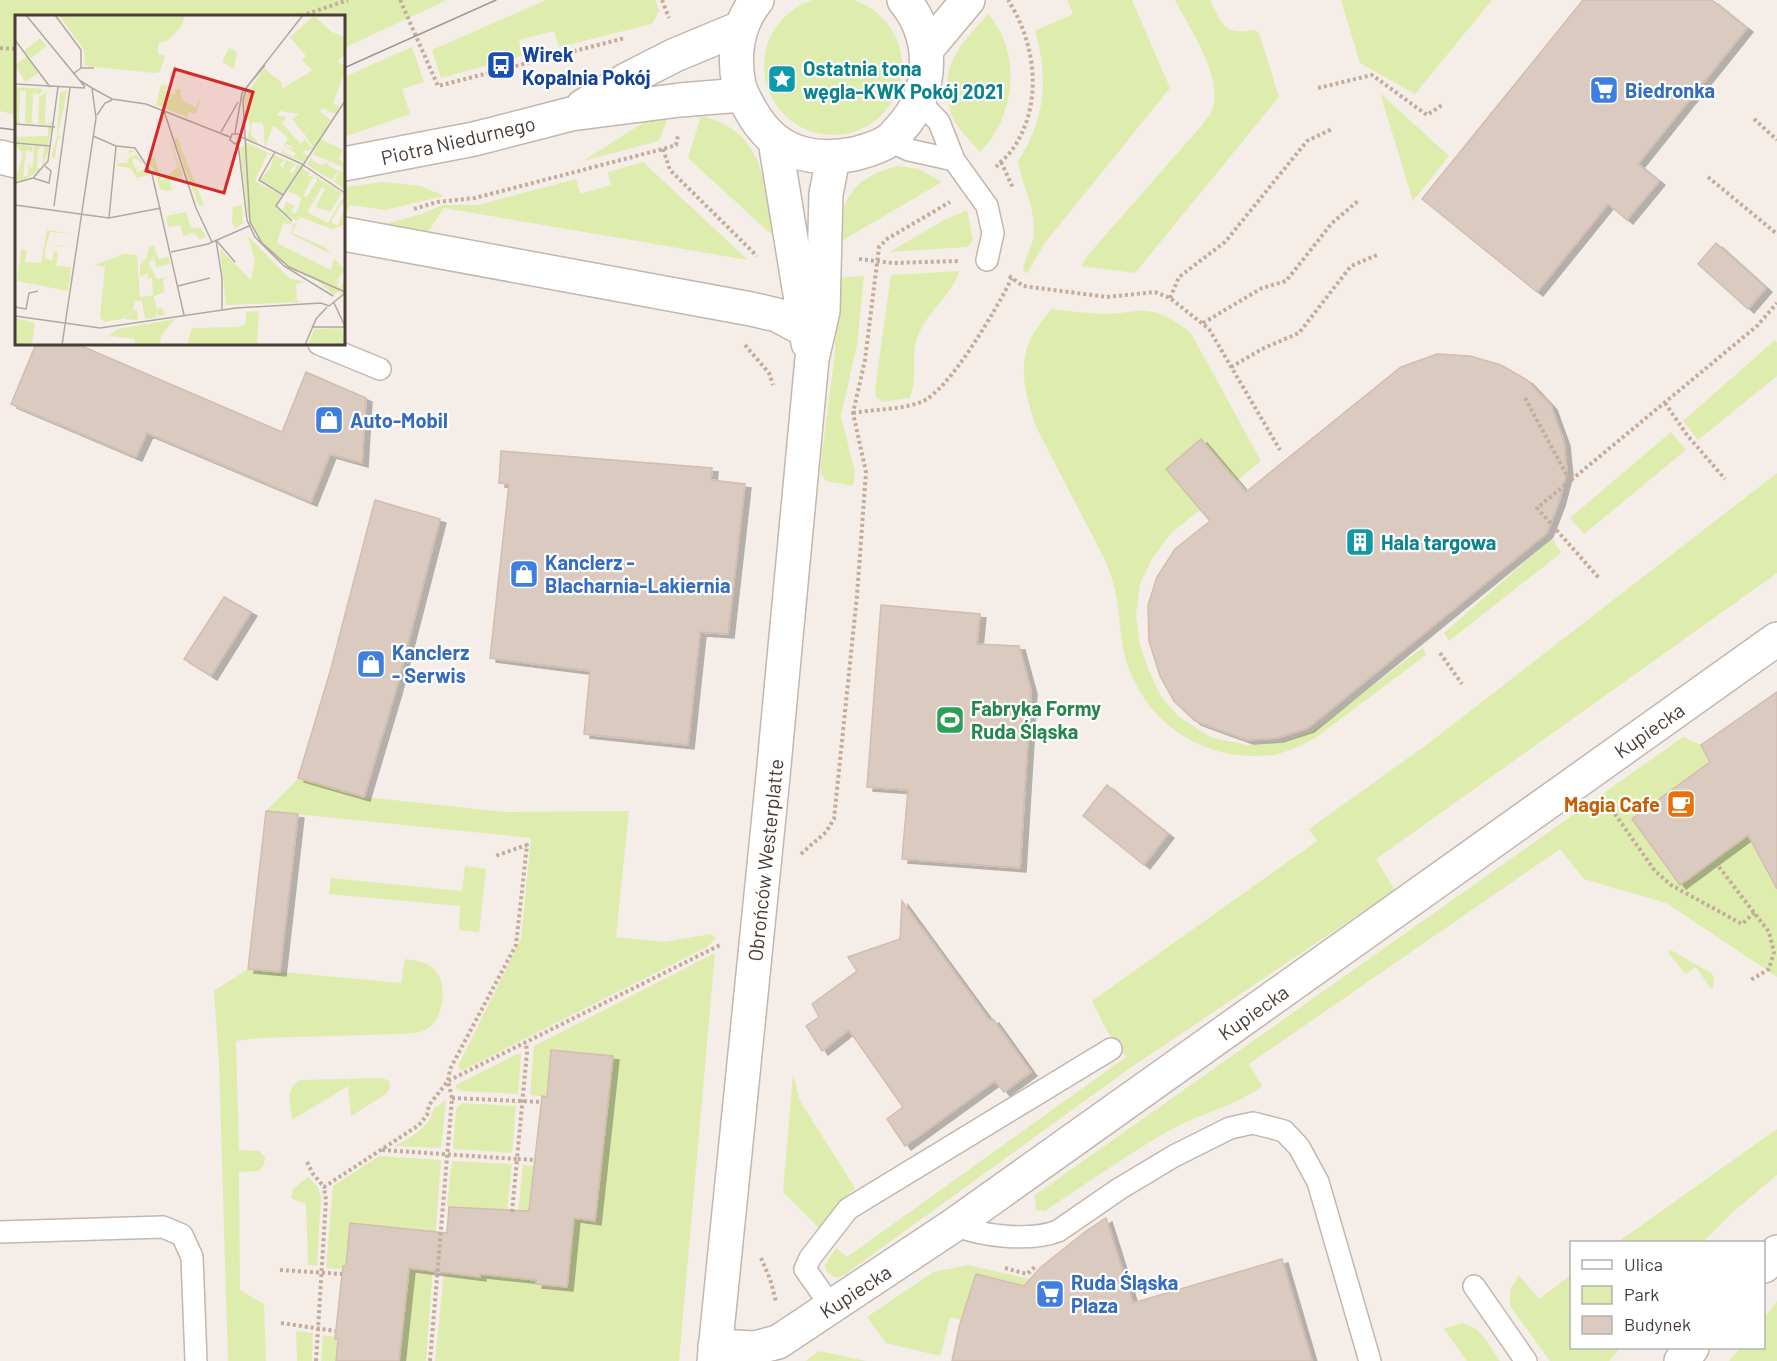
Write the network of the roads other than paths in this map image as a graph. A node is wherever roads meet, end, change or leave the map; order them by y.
1 (757, 0) edge
2 (904, 0) edge
3 (968, 0) edge
4 (740, 28) junction
5 (927, 49) junction
6 (741, 95) junction
7 (919, 101) junction
8 (571, 114) junction
9 (775, 141) junction
10 (889, 141) junction
11 (0, 157) edge
12 (833, 158) junction
13 (954, 160) junction
14 (15, 161) edge
15 (345, 164) edge
16 (345, 234) edge
17 (808, 259) junction
18 (987, 260) road end
19 (321, 345) edge
20 (809, 345) junction
21 (380, 369) dead end
22 (1777, 639) edge
23 (1111, 1049) dead end
24 (954, 1226) junction
25 (0, 1232) edge
26 (1777, 1252) edge
27 (1765, 1265) edge
28 (1474, 1287) dead end
29 (831, 1306) junction
30 (1690, 1349) edge
31 (714, 1354) edge
32 (196, 1361) edge
33 (1370, 1361) edge
34 (1526, 1361) edge
35 (1681, 1361) edge

1 - 4 street
2 - 5 street
3 - 5 street
4 - 6 street
4 - 8 street, Piotra Niedurnego
5 - 7 street
6 - 8 street, Piotra Niedurnego
6 - 9 street
7 - 10 street
7 - 13 lane
8 - 15 street, Piotra Niedurnego
9 - 12 street
9 - 17 street, Obrońców Westerplatte
10 - 12 street
10 - 13 lane
11 - 14 street
12 - 17 street, Obrońców Westerplatte
13 - 18 lane
16 - 20 street
17 - 20 street, Obrońców Westerplatte
19 - 21 lane
20 - 31 street, Obrońców Westerplatte
22 - 24 street, Kupiecka
23 - 29 lane
24 - 29 street, Kupiecka
24 - 33 lane
25 - 32 lane
26 - 27 street
28 - 34 lane
29 - 31 street, Kupiecka
30 - 35 street

